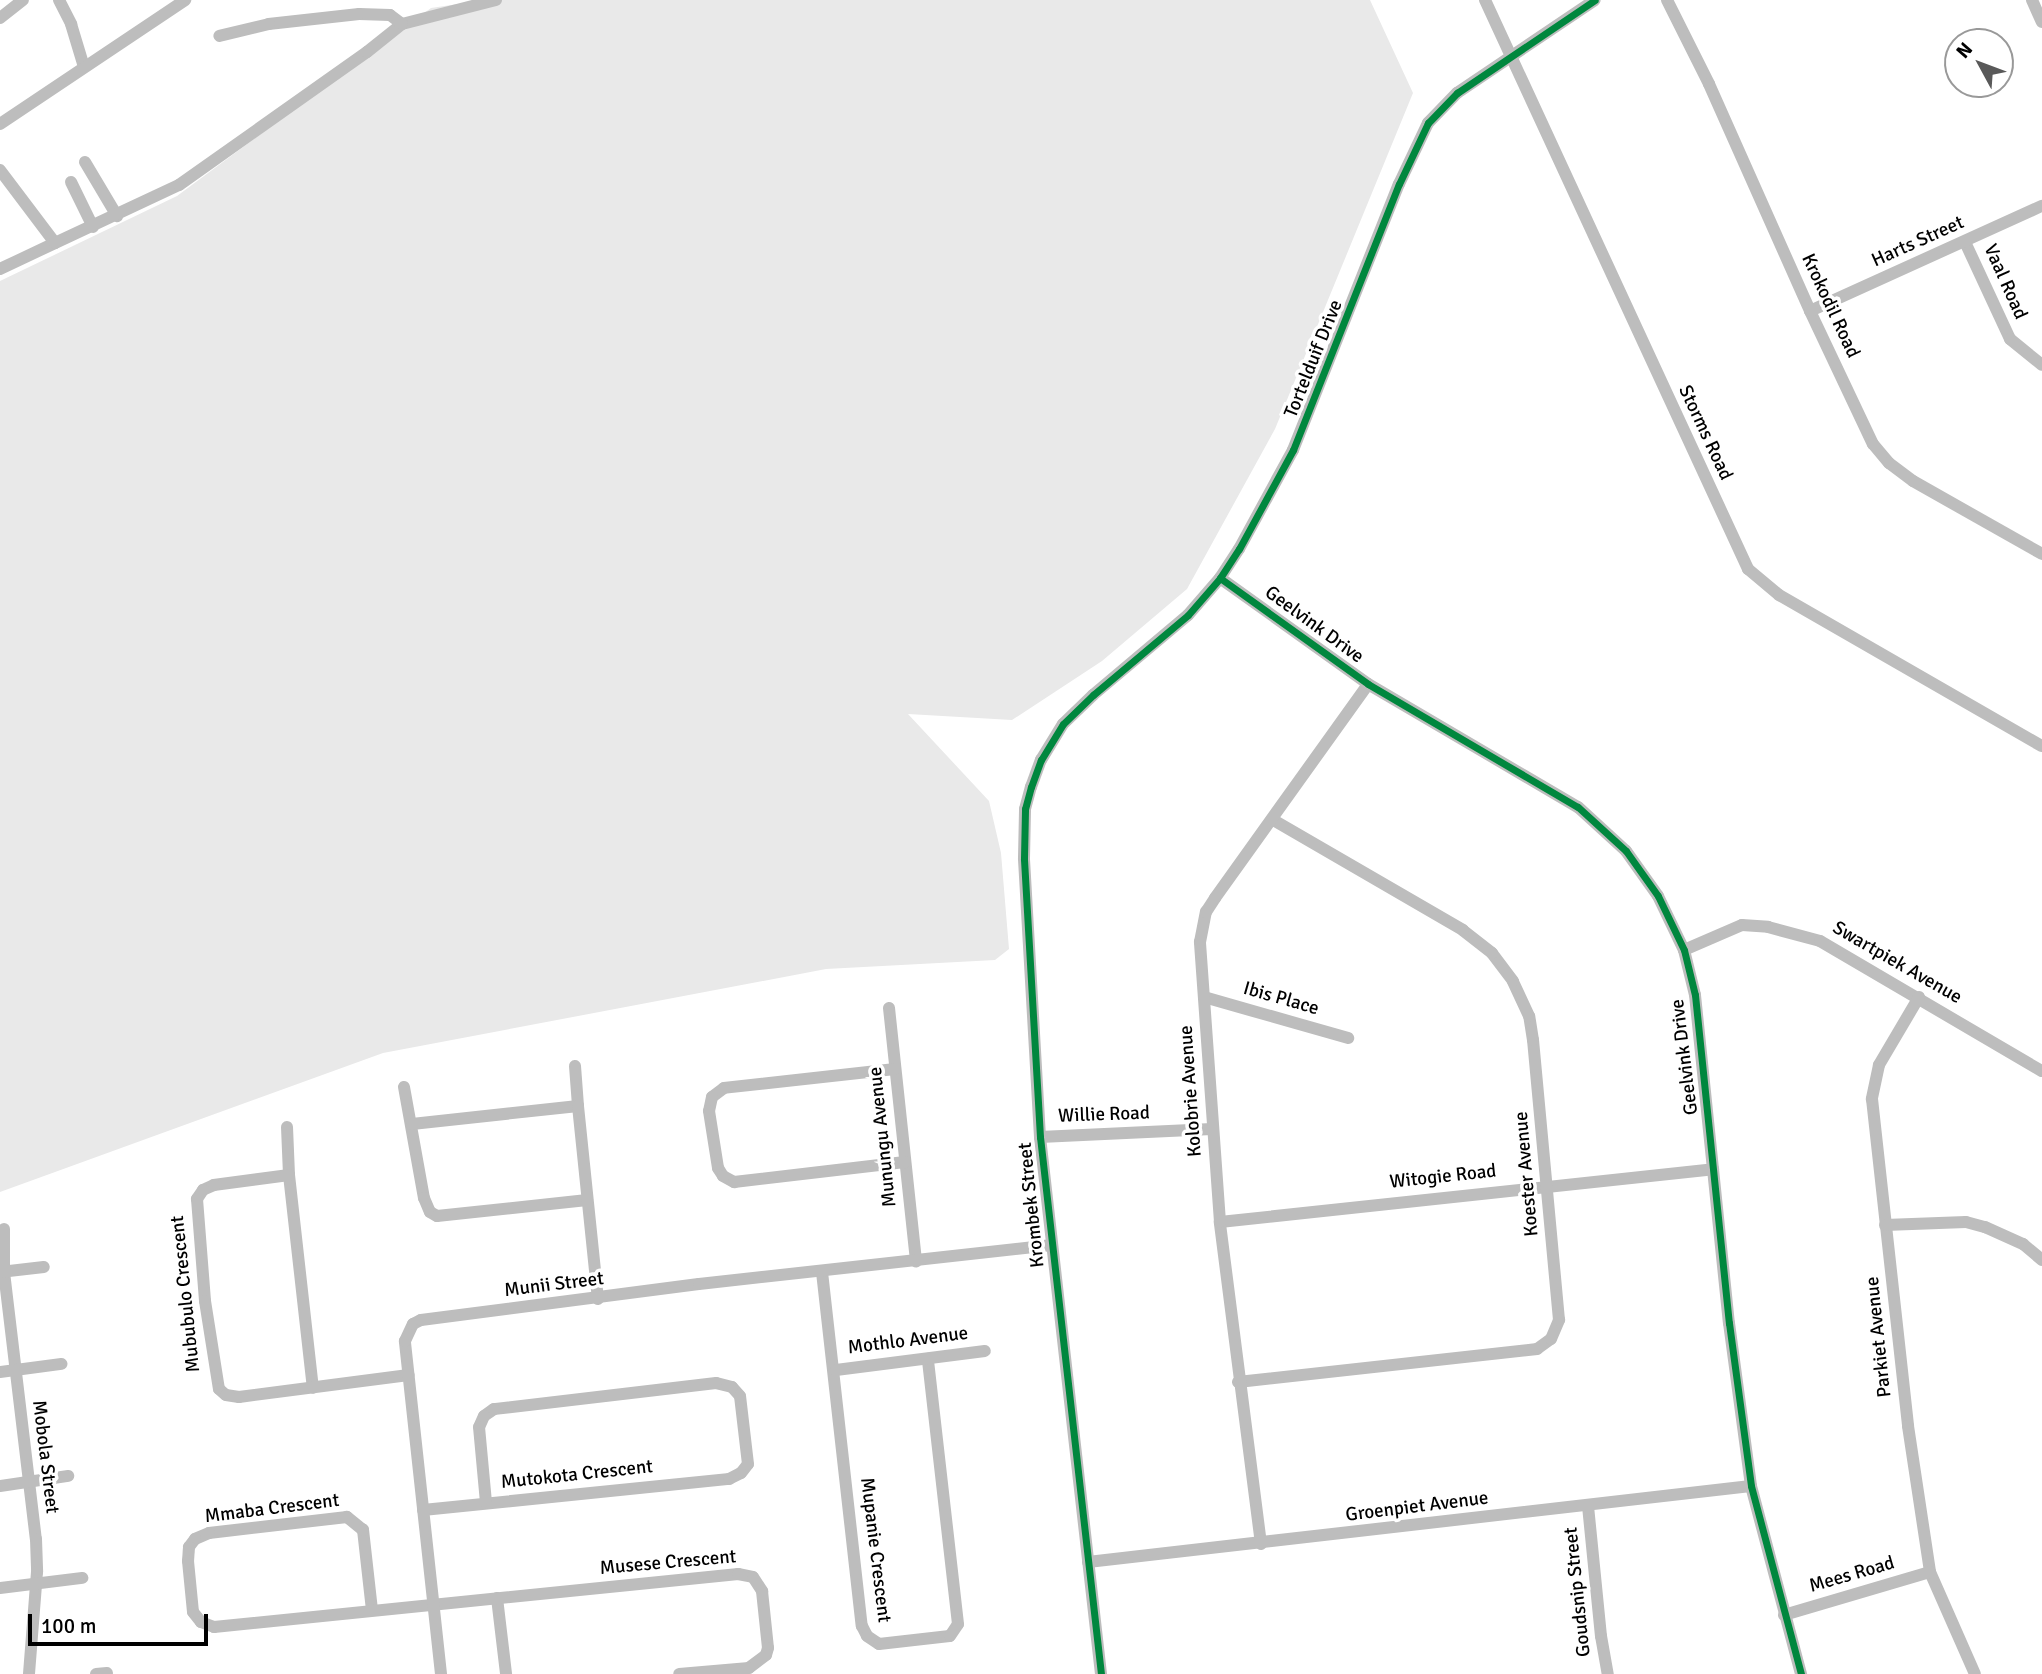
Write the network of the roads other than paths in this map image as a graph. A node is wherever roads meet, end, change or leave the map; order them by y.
1 (23, 0) edge
2 (59, 0) edge
3 (185, 0) edge
4 (431, 0) edge
5 (496, 0) edge
6 (1485, 0) edge
7 (1595, 0) edge
8 (1667, 0) edge
9 (2032, 0) edge
10 (436, 13) junction
11 (0, 18) edge
12 (2042, 22) edge
13 (401, 24) junction
14 (219, 36) dead end
15 (1511, 57) junction
16 (84, 67) junction
17 (0, 124) edge
18 (85, 162) dead end
19 (0, 170) edge
20 (71, 182) dead end
21 (2042, 206) edge
22 (117, 216) junction
23 (93, 227) junction
24 (1965, 242) junction
25 (55, 243) junction
26 (0, 269) edge
27 (1810, 311) junction
28 (2042, 365) edge
29 (2042, 554) edge
30 (1220, 578) junction
31 (1368, 684) junction
32 (1054, 737) joint
33 (2042, 746) edge
34 (1273, 820) junction
35 (1684, 950) junction
36 (1919, 997) junction
37 (1204, 998) junction
38 (889, 1008) dead end
39 (1348, 1038) dead end
40 (575, 1066) dead end
41 (895, 1069) junction
42 (2042, 1071) edge
43 (404, 1087) dead end
44 (578, 1106) junction
45 (412, 1124) junction
46 (287, 1127) dead end
47 (1212, 1129) junction
48 (1040, 1137) junction
49 (905, 1162) junction
50 (1713, 1169) junction
51 (289, 1175) junction
52 (1548, 1185) junction
53 (587, 1200) junction
54 (1220, 1222) junction
55 (1885, 1225) junction
56 (4, 1229) dead end
57 (1052, 1245) junction
58 (2042, 1261) edge
59 (916, 1262) junction
60 (44, 1266) dead end
61 (2, 1272) edge
62 (822, 1272) junction
63 (598, 1299) junction
64 (985, 1351) dead end
65 (928, 1359) junction
66 (61, 1364) dead end
67 (15, 1370) junction
68 (836, 1370) junction
69 (0, 1372) edge
70 (409, 1375) junction
71 (1238, 1382) junction
72 (313, 1388) junction
73 (68, 1476) dead end
74 (29, 1483) junction
75 (0, 1486) edge
76 (1751, 1486) junction
77 (486, 1503) junction
78 (1588, 1506) junction
79 (423, 1510) junction
80 (1261, 1544) junction
81 (1088, 1562) junction
82 (1930, 1572) junction
83 (82, 1578) dead end
84 (36, 1584) junction
85 (0, 1588) edge
86 (497, 1598) junction
87 (433, 1605) junction
88 (372, 1611) junction
89 (1784, 1615) junction
90 (29, 1674) edge
91 (441, 1674) edge
92 (506, 1674) edge
93 (679, 1674) edge
94 (1101, 1674) edge
95 (1608, 1674) edge
96 (1801, 1674) edge
97 (1975, 1674) edge

1 - 11 street
2 - 16 street
3 - 16 street
4 - 10 street
5 - 10 street
6 - 15 street, Storms Road
7 - 15 street, Tortelduif Drive
8 - 27 street, Krokodil Road
9 - 12 street
10 - 13 street
13 - 14 street
13 - 22 street
15 - 30 street, Tortelduif Drive
15 - 33 street, Storms Road
16 - 17 street
18 - 22 street
19 - 25 street
20 - 23 street
21 - 24 street, Harts Street
22 - 23 street
23 - 25 street
24 - 27 street, Harts Street
24 - 28 street, Vaal Road
25 - 26 street
27 - 29 street, Krokodil Road
30 - 31 street, Geelvink Drive
30 - 32 street, Tortelduif Drive
31 - 34 street, Kolobrie Avenue
31 - 35 street, Geelvink Drive
32 - 48 street, Krombek Street
34 - 37 street, Kolobrie Avenue
34 - 52 street, Koester Avenue
35 - 36 street, Swartpiek Avenue
35 - 50 street, Geelvink Drive
36 - 42 street, Swartpiek Avenue
36 - 55 street, Parkiet Avenue
37 - 39 street, Ibis Place
37 - 47 street, Kolobrie Avenue
38 - 41 street, Munungu Avenue
40 - 44 street
41 - 49 street, Munungu Avenue
41 - 49 street
43 - 45 street
44 - 45 street
44 - 53 street
45 - 53 street
46 - 51 street
47 - 48 street, Willie Road
47 - 54 street, Kolobrie Avenue
48 - 57 street, Krombek Street
49 - 59 street, Munungu Avenue
50 - 52 street, Witogie Road
50 - 76 street, Geelvink Drive
51 - 72 street
51 - 72 street, Mububulo Crescent
52 - 54 street, Witogie Road
52 - 71 street, Koester Avenue
53 - 63 street
54 - 71 street, Kolobrie Avenue
55 - 58 street
55 - 82 street, Parkiet Avenue
56 - 61 street, Mobola Street
57 - 59 street, Munii Street
57 - 81 street, Krombek Street
59 - 62 street, Munii Street
60 - 61 street
61 - 67 street, Mobola Street
62 - 63 street, Munii Street
62 - 68 street, Mupanie Crescent
63 - 70 street, Munii Street
64 - 65 street, Mothlo Avenue
65 - 68 street, Mothlo Avenue
65 - 68 street, Mupanie Crescent
66 - 67 street
67 - 69 street
67 - 74 street, Mobola Street
70 - 72 street, Mububulo Crescent
70 - 79 street, Munii Street
71 - 80 street, Kolobrie Avenue
73 - 74 street
74 - 75 street
74 - 84 street, Mobola Street
76 - 78 street, Groenpiet Avenue
76 - 89 street, Geelvink Drive
77 - 77 street, Mutokota Crescent
77 - 79 street, Mutokota Crescent
78 - 80 street, Groenpiet Avenue
78 - 95 street, Goudsnip Street
79 - 87 street, Munii Street
80 - 81 street, Groenpiet Avenue
81 - 94 street, Krombek Street
82 - 89 street, Mees Road
82 - 97 street, Parkiet Avenue
83 - 84 street
84 - 85 street
84 - 90 street, Mobola Street
86 - 87 street, Musese Crescent
86 - 92 street
86 - 93 street, Musese Crescent
87 - 88 street, Mmaba Crescent
87 - 91 street, Munii Street
88 - 88 street, Mmaba Crescent
89 - 96 street, Geelvink Drive

